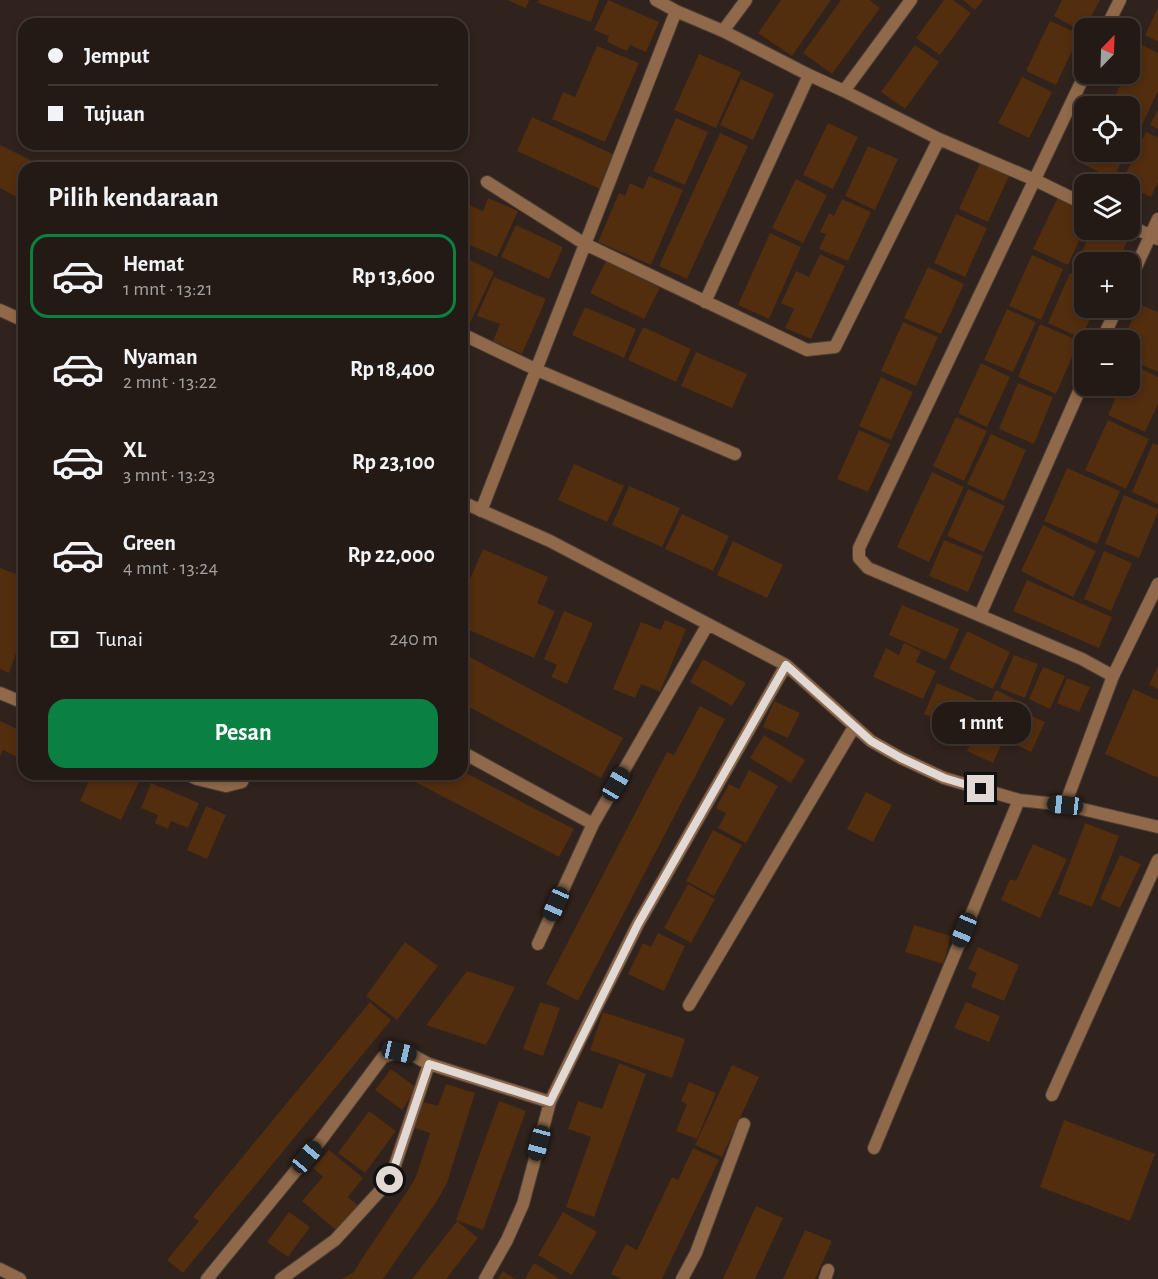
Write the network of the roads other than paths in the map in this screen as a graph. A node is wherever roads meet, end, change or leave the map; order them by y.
1 (656, 0) edge
2 (746, 0) edge
3 (911, 0) edge
4 (1120, 0) edge
5 (676, 11) junction
6 (1111, 18) edge
7 (723, 31) junction
8 (809, 75) junction
9 (1080, 84) edge
10 (844, 91) junction
11 (939, 139) junction
12 (1035, 180) junction
13 (487, 182) dead end
14 (1074, 199) edge
15 (1158, 219) edge
16 (1140, 231) edge
17 (1154, 237) edge
18 (585, 244) junction
19 (1140, 262) edge
20 (705, 302) junction
21 (0, 310) edge
22 (18, 318) edge
23 (468, 337) edge
24 (537, 370) junction
25 (1077, 396) edge
26 (735, 454) dead end
27 (468, 505) edge
28 (481, 511) junction
29 (1158, 584) edge
30 (980, 615) junction
31 (708, 624) junction
32 (786, 665) junction
33 (1113, 676) junction
34 (0, 693) edge
35 (18, 700) edge
36 (854, 727) junction
37 (468, 755) edge
38 (201, 780) edge
39 (243, 780) edge
40 (1019, 800) junction
41 (1065, 805) junction
42 (594, 824) junction
43 (1158, 827) edge
44 (1158, 860) edge
45 (538, 944) dead end
46 (689, 1005) dead end
47 (429, 1064) junction
48 (1052, 1095) dead end
49 (550, 1102) junction
50 (744, 1125) dead end
51 (874, 1148) dead end
52 (0, 1269) edge
53 (20, 1279) edge
54 (207, 1279) edge
55 (281, 1279) edge
56 (485, 1279) edge
57 (682, 1279) edge

1 - 5 street
2 - 7 street
3 - 10 street
4 - 6 street
5 - 7 street
5 - 18 street
7 - 8 street
8 - 10 street
8 - 20 street
9 - 12 street
10 - 11 street
11 - 12 street
11 - 20 street
12 - 14 street
12 - 30 street
13 - 18 street
15 - 17 street
16 - 17 street
17 - 19 street
18 - 20 street
18 - 24 street
21 - 22 street
23 - 24 street
24 - 26 street
24 - 28 street
25 - 30 street
27 - 28 street
28 - 31 street
29 - 33 street
30 - 33 street
31 - 32 street
31 - 42 street
32 - 36 street
32 - 49 street
33 - 41 street
34 - 35 street
36 - 40 street
36 - 46 street
37 - 42 street
38 - 39 street
40 - 41 street
40 - 51 street
41 - 43 street
42 - 45 street
44 - 48 street
47 - 49 street
47 - 54 street
47 - 55 street
49 - 56 street
50 - 57 street
52 - 53 street

